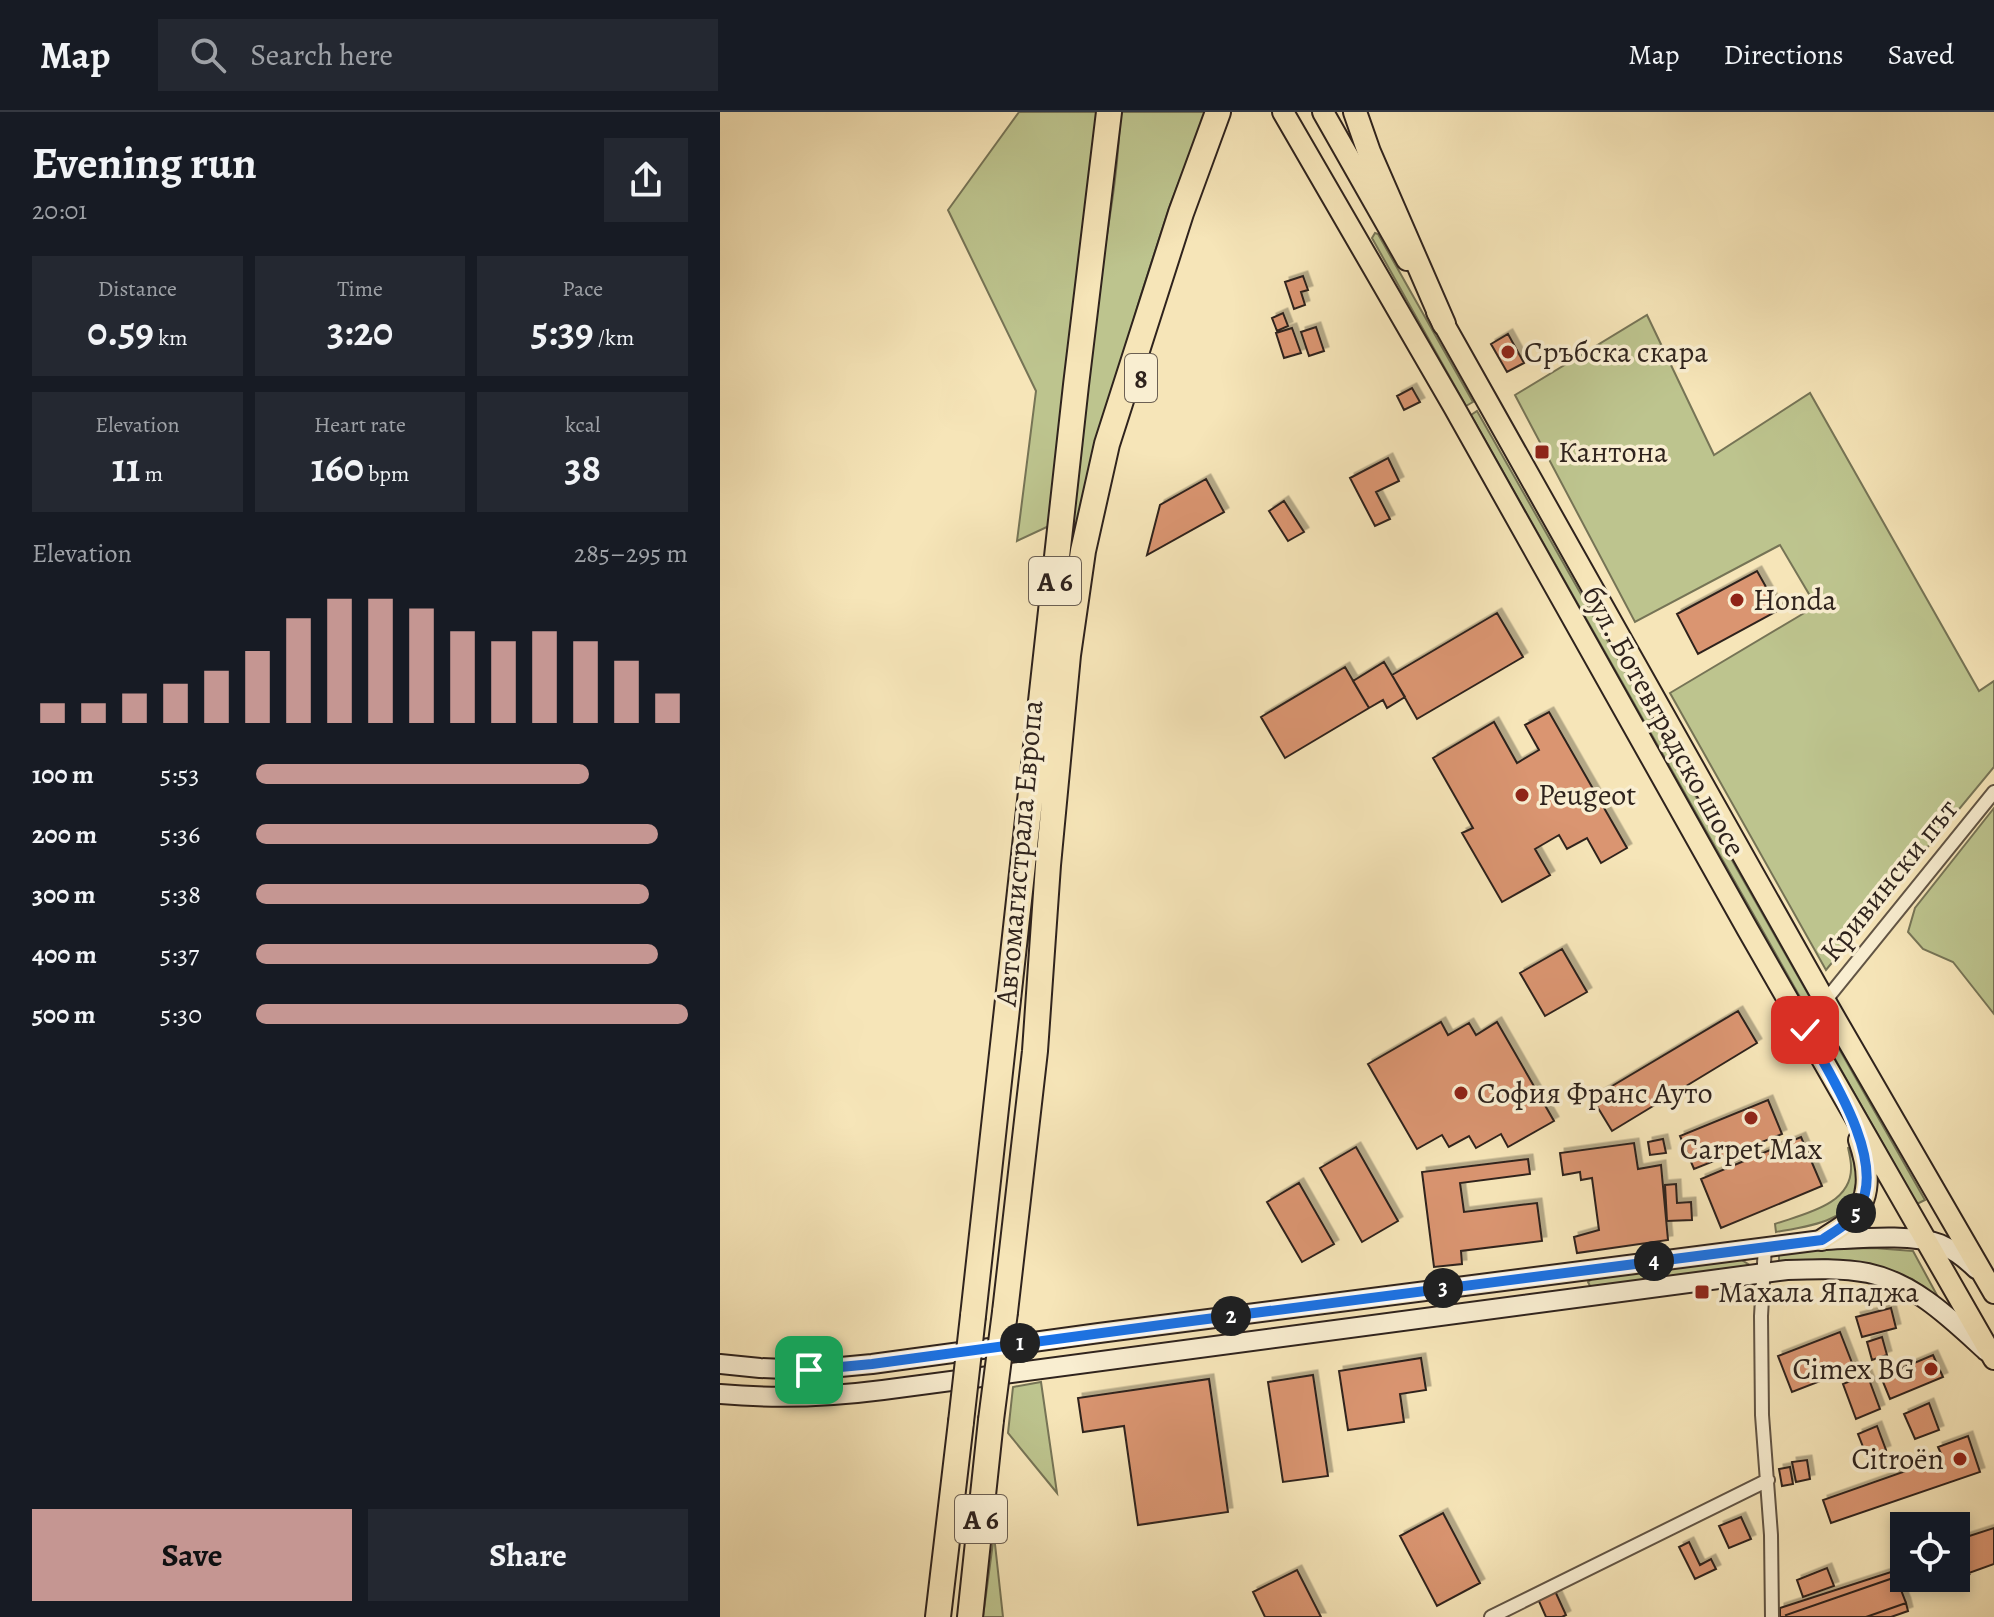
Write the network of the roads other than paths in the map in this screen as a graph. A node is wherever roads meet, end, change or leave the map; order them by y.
1 (1109, 112) edge
2 (1283, 112) edge
3 (1323, 112) edge
4 (1355, 112) edge
5 (1223, 121) edge
6 (1444, 324) junction
7 (1994, 792) edge
8 (1825, 1001) junction
9 (1035, 1051) joint
10 (1846, 1103) junction
11 (1822, 1240) junction
12 (1927, 1240) junction
13 (1765, 1246) junction
14 (1764, 1273) junction
15 (1990, 1286) edge
16 (1994, 1358) edge
17 (720, 1364) edge
18 (720, 1394) edge
19 (1768, 1480) junction
20 (938, 1617) edge
21 (970, 1617) edge
22 (1491, 1617) edge
23 (1772, 1617) edge

1 - 20 highway, Автомагистрала Европа / A 6, bridge
2 - 10 main road, бул. Ботевградско шосе
3 - 6 main road, бул. Ботевградско шосе
4 - 6 highway
5 - 9 highway, 8
6 - 8 main road, бул. Ботевградско шосе
7 - 8 street, Кривински път
8 - 15 main road, бул. Ботевградско шосе
9 - 21 highway, A 6, bridge
10 - 11 main road
10 - 12 main road, бул. Ботевградско шосе
11 - 12 main road
11 - 13 main road
12 - 15 main road
12 - 16 main road, бул. Ботевградско шосе
13 - 14 street
13 - 17 main road
14 - 16 main road
14 - 18 main road
14 - 19 street
19 - 22 street
19 - 23 street

